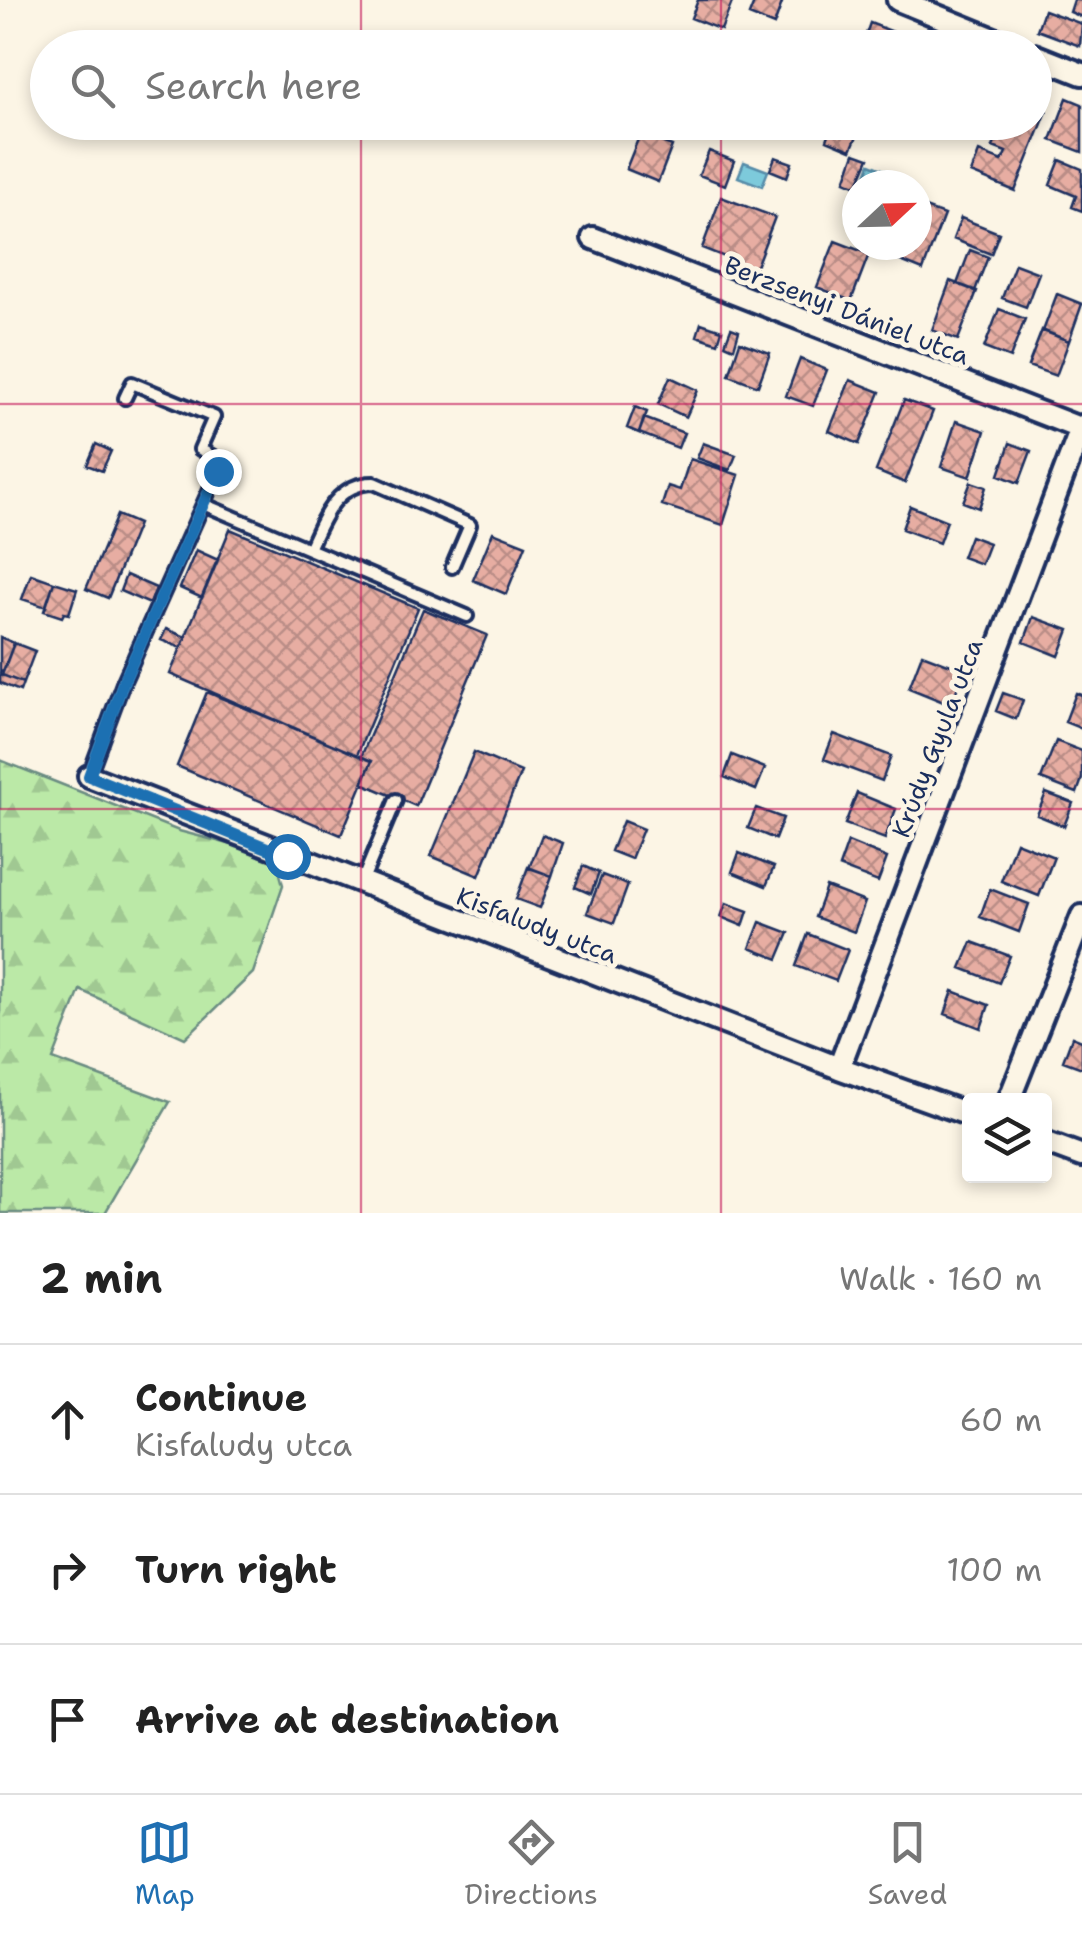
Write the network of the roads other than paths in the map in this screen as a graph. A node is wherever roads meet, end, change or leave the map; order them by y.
1 (898, 0) edge
2 (972, 30) edge
3 (1052, 62) edge
4 (1082, 74) edge
5 (594, 238) dead end
6 (125, 398) dead end
7 (1082, 428) edge
8 (204, 504) junction
9 (309, 549) junction
10 (452, 567) dead end
11 (467, 616) dead end
12 (89, 776) joint
13 (396, 800) dead end
14 (361, 884) junction
15 (1082, 916) edge
16 (839, 1068) junction
17 (1012, 1093) edge
18 (962, 1112) edge
19 (1052, 1145) edge
20 (1082, 1156) edge

1 - 2 street
3 - 4 street
5 - 7 street, Berzsenyi Dániel utca
6 - 8 lane
7 - 16 street, Krúdy Gyula utca
8 - 9 lane
8 - 12 lane
9 - 10 lane
9 - 11 lane
12 - 14 street, Kisfaludy utca
13 - 14 lane
14 - 16 street, Kisfaludy utca
15 - 17 street
16 - 18 street, Kisfaludy utca
19 - 20 street

